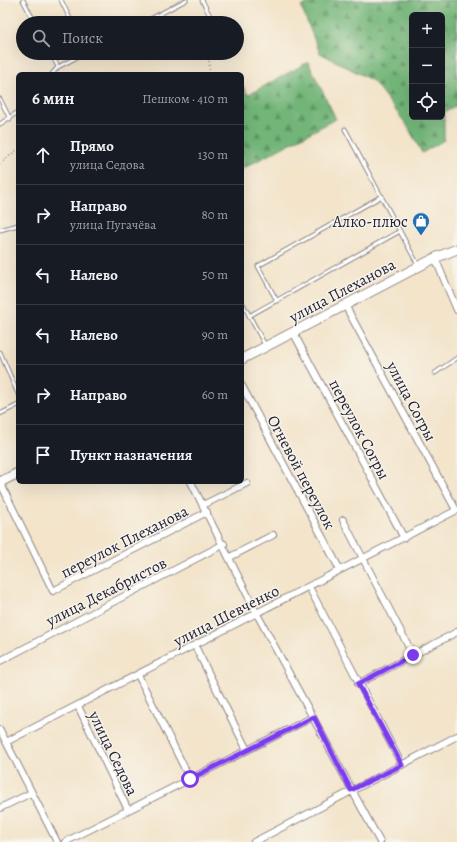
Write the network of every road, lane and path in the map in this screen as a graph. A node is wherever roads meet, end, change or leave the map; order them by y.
1 (23, 0) edge
2 (60, 0) edge
3 (186, 0) edge
4 (202, 0) edge
5 (31, 16) edge
6 (68, 16) edge
7 (156, 16) edge
8 (210, 16) dead end
9 (54, 60) edge
10 (72, 60) edge
11 (209, 60) edge
12 (58, 67) junction
13 (54, 72) edge
14 (210, 72) edge
15 (0, 99) edge
16 (16, 114) edge
17 (10, 119) junction
18 (0, 124) edge
19 (345, 129) dead end
20 (16, 151) edge
21 (0, 164) edge
22 (382, 196) junction
23 (16, 226) edge
24 (0, 230) edge
25 (400, 231) junction
26 (457, 249) edge
27 (435, 258) junction
28 (418, 266) junction
29 (277, 301) junction
30 (345, 305) junction
31 (244, 306) edge
32 (457, 310) edge
33 (250, 316) junction
34 (293, 332) junction
35 (266, 347) junction
36 (0, 352) edge
37 (244, 358) edge
38 (457, 358) edge
39 (435, 373) dead end
40 (16, 390) edge
41 (244, 390) edge
42 (16, 406) edge
43 (0, 414) edge
44 (16, 474) edge
45 (0, 482) edge
46 (247, 483) dead end
47 (192, 484) edge
48 (203, 504) junction
49 (456, 510) edge
50 (207, 512) junction
51 (343, 520) dead end
52 (273, 535) dead end
53 (404, 538) junction
54 (224, 544) junction
55 (230, 557) junction
56 (364, 558) junction
57 (340, 570) junction
58 (309, 588) junction
59 (257, 614) junction
60 (457, 632) edge
61 (195, 646) junction
62 (413, 655) junction
63 (0, 661) edge
64 (138, 675) junction
65 (358, 684) junction
66 (78, 706) junction
67 (314, 717) junction
68 (0, 730) edge
69 (457, 736) edge
70 (6, 742) junction
71 (247, 750) junction
72 (402, 765) junction
73 (190, 779) junction
74 (351, 790) junction
75 (31, 793) junction
76 (0, 808) edge
77 (128, 810) junction
78 (57, 842) edge
79 (65, 842) edge
80 (254, 842) edge
81 (380, 842) edge

1 - 5 lane
2 - 6 lane
3 - 7 lane
4 - 8 lane
9 - 12 lane
10 - 12 lane
11 - 14 path
12 - 13 lane
15 - 17 lane
16 - 17 lane
17 - 18 lane
19 - 22 lane
20 - 21 path
22 - 25 lane
22 - 29 lane
23 - 24 lane
25 - 28 lane
25 - 29 lane
26 - 27 main road, улица Плеханова
27 - 28 main road, улица Плеханова
27 - 32 street
28 - 30 main road, улица Плеханова
29 - 33 lane
30 - 34 main road, улица Плеханова
30 - 49 street, улица Согры
31 - 33 lane
33 - 35 lane
34 - 35 main road, улица Плеханова
34 - 53 street, переулок Согры
35 - 37 main road, улица Плеханова
36 - 40 lane
38 - 39 lane
41 - 57 street, Огневой переулок
42 - 43 lane
44 - 45 main road
45 - 50 street, переулок Плеханова
46 - 48 street
47 - 48 street
48 - 50 street
49 - 53 street, улица Шевченко
50 - 54 street
51 - 56 street, Огневой переулок
52 - 55 street
53 - 56 street, улица Шевченко
54 - 55 street
54 - 63 street, улица Декабристов
55 - 59 street
56 - 57 street, улица Шевченко
56 - 62 street, Огневой переулок
57 - 58 street, улица Шевченко
58 - 59 street, улица Шевченко
58 - 65 street
59 - 61 street, улица Шевченко
59 - 67 street
60 - 62 street
61 - 64 street, улица Шевченко
61 - 71 street
62 - 65 street
64 - 66 street, улица Шевченко
64 - 73 street
65 - 72 street
66 - 70 street, улица Шевченко
66 - 77 street, улица Седова
67 - 71 street, улица Седова
67 - 74 street
68 - 70 street
69 - 72 street
70 - 75 street
71 - 73 street, улица Седова
72 - 74 street
73 - 77 street, улица Седова
74 - 80 street
74 - 81 street
75 - 76 street
75 - 78 street
77 - 79 street, улица Седова

